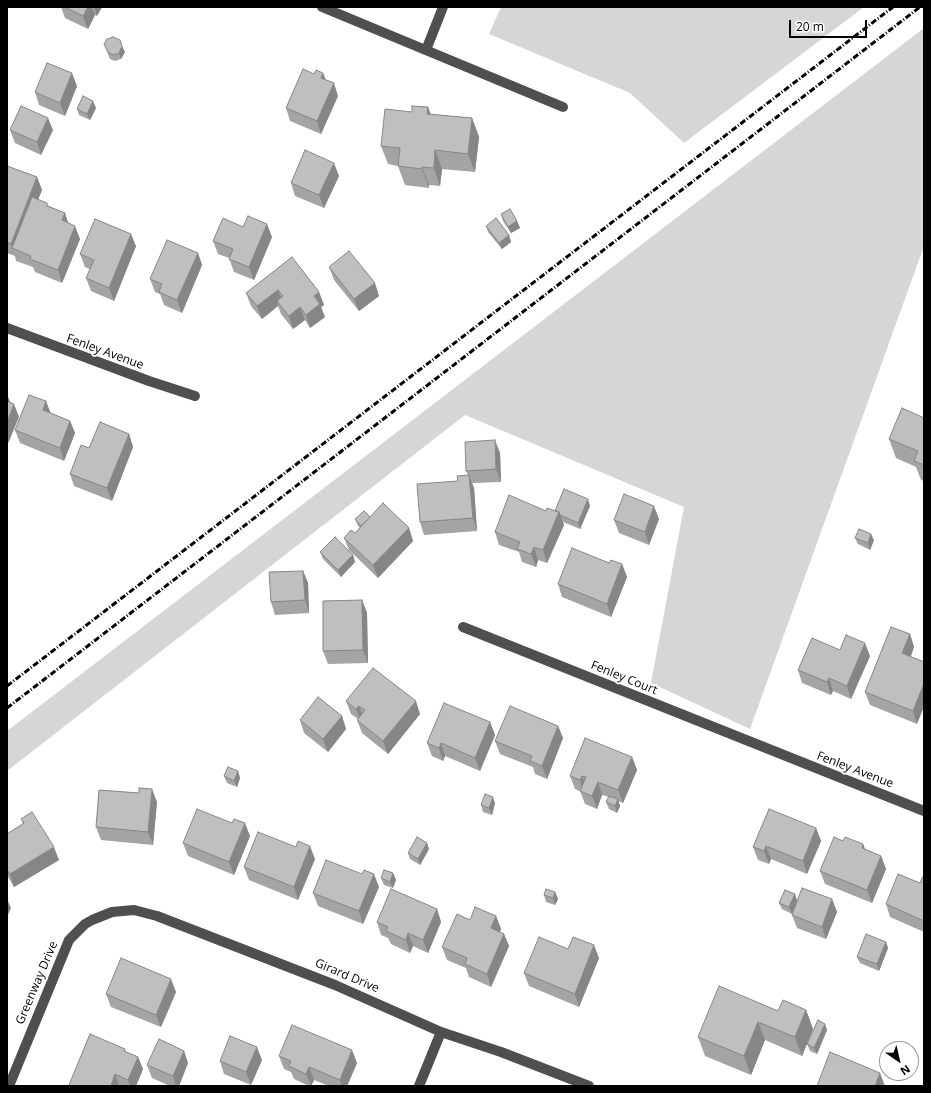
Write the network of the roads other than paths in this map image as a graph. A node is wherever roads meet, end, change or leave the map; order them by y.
1 (322, 7) edge
2 (443, 7) edge
3 (426, 50) junction
4 (563, 107) dead end
5 (7, 328) edge
6 (195, 396) dead end
7 (463, 627) dead end
8 (776, 753) joint
9 (924, 811) edge
10 (92, 920) joint
11 (441, 1032) junction
12 (8, 1086) edge
13 (419, 1086) edge
14 (589, 1086) edge

1 - 3 street
2 - 3 street
3 - 4 street
5 - 6 street, Fenley Avenue
7 - 8 street, Fenley Court
8 - 9 street, Fenley Avenue
10 - 11 street, Girard Drive
10 - 12 street, Greenway Drive
11 - 13 street
11 - 14 street, Girard Drive

